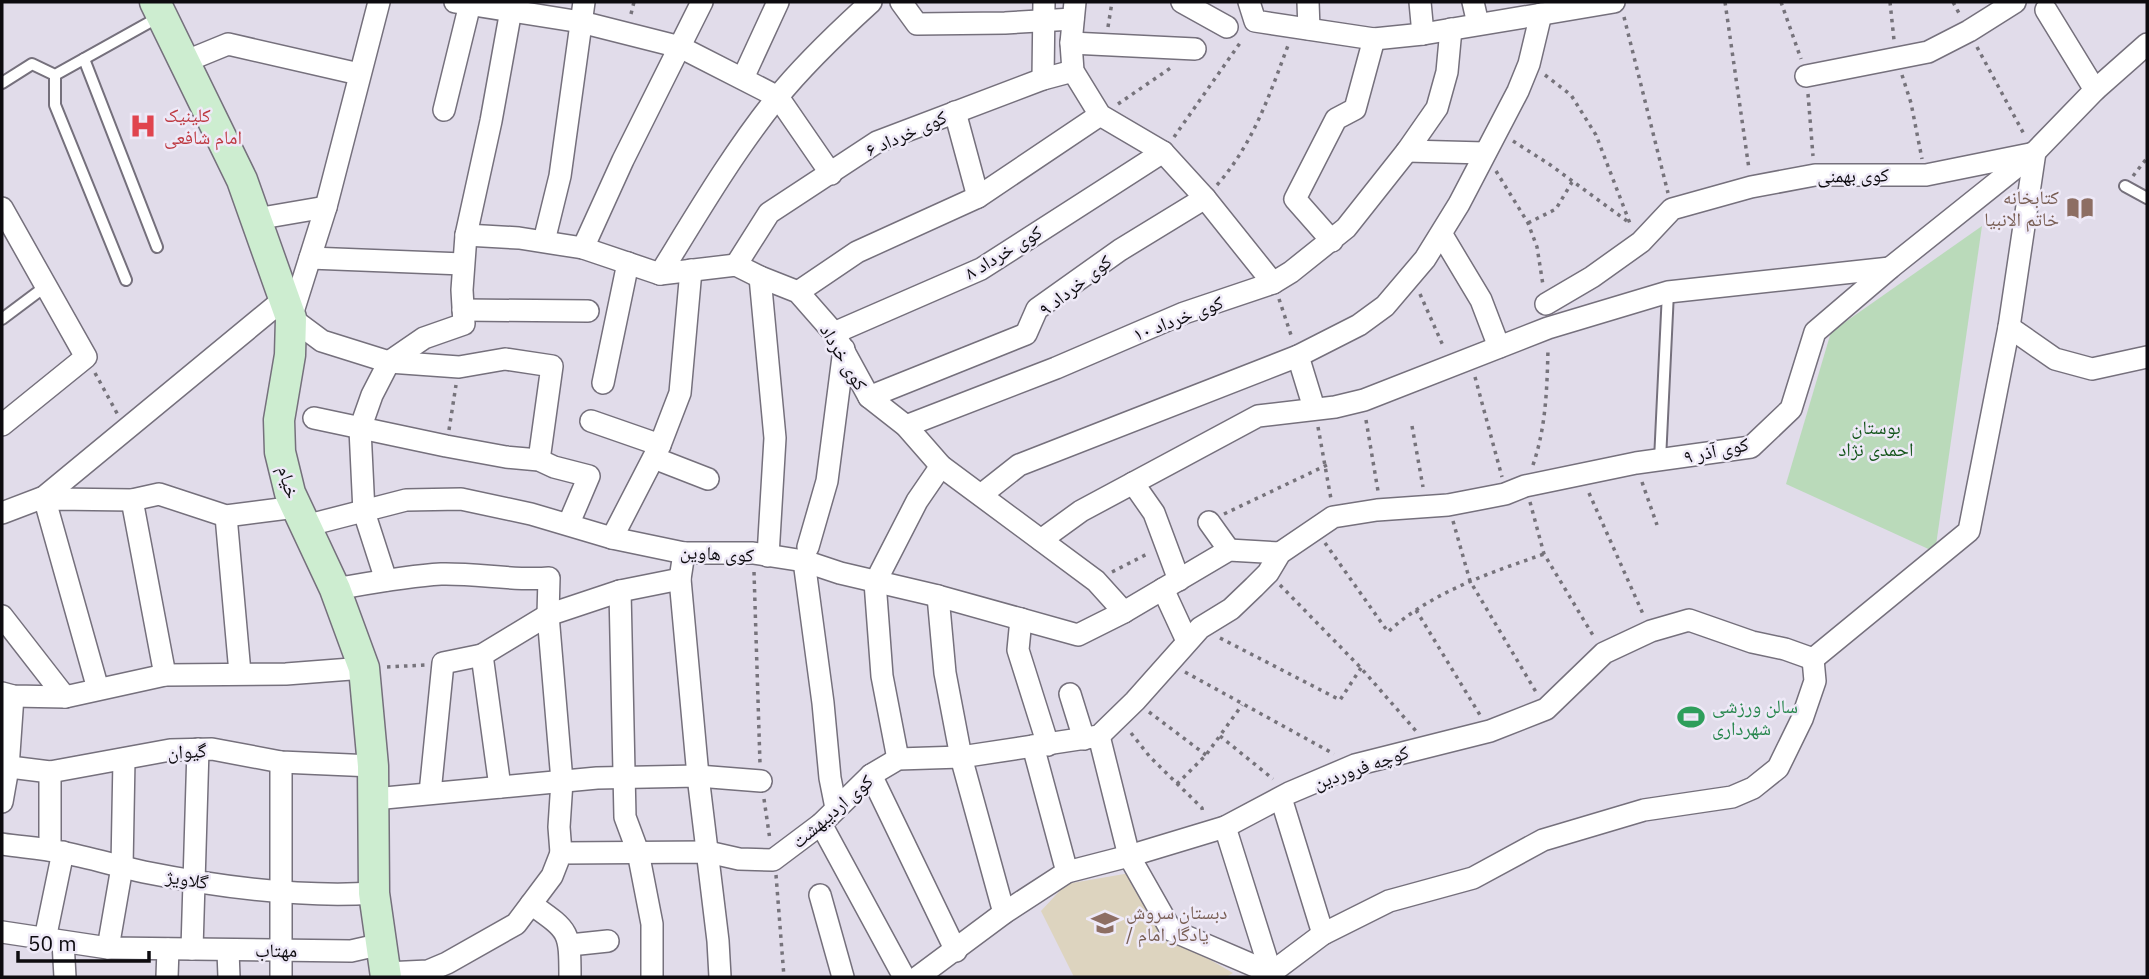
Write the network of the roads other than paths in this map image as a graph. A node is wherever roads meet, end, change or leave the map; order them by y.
1 (379, 2) edge
2 (702, 2) edge
3 (778, 2) edge
4 (870, 2) edge
5 (901, 2) edge
6 (1006, 2) edge
7 (1182, 2) edge
8 (1308, 2) edge
9 (1420, 2) edge
10 (1473, 2) edge
11 (2015, 2) edge
12 (472, 4) edge
13 (158, 8) edge
14 (1619, 8) edge
15 (511, 10) junction
16 (1074, 10) edge
17 (2046, 10) dead end
18 (1043, 11) edge
19 (1252, 11) edge
20 (583, 12) edge
21 (1541, 14) junction
22 (1005, 23) junction
23 (1478, 24) junction
24 (1227, 27) dead end
25 (1302, 28) junction
26 (1451, 29) junction
27 (1423, 34) junction
28 (1374, 39) junction
29 (1071, 43) junction
30 (2147, 44) edge
31 (680, 47) junction
32 (1195, 49) dead end
33 (84, 59) junction
34 (184, 62) junction
35 (1073, 71) junction
36 (359, 74) junction
37 (55, 75) junction
38 (1806, 76) dead end
39 (743, 78) junction
40 (1043, 79) junction
41 (2, 83) edge
42 (2095, 90) junction
43 (778, 97) junction
44 (444, 110) dead end
45 (955, 112) junction
46 (1100, 115) junction
47 (1407, 151) junction
48 (1163, 152) junction
49 (2035, 152) junction
50 (1485, 153) junction
51 (831, 174) junction
52 (2125, 186) road end
53 (978, 197) junction
54 (1205, 198) junction
55 (2147, 198) edge
56 (2, 208) edge
57 (326, 208) junction
58 (256, 219) junction
59 (466, 235) junction
60 (1442, 235) junction
61 (544, 241) junction
62 (1332, 241) junction
63 (158, 247) dead end
64 (583, 248) junction
65 (310, 258) junction
66 (628, 263) junction
67 (463, 264) junction
68 (736, 265) junction
69 (1890, 268) junction
70 (691, 270) junction
71 (660, 274) junction
72 (760, 277) junction
73 (126, 280) dead end
74 (1273, 284) junction
75 (46, 286) junction
76 (798, 292) junction
77 (1668, 292) junction
78 (1546, 304) dead end
79 (288, 309) junction
80 (463, 310) junction
81 (588, 311) dead end
82 (2, 319) edge
83 (2009, 327) junction
84 (839, 341) junction
85 (1499, 347) junction
86 (1298, 356) junction
87 (2147, 357) edge
88 (388, 362) junction
89 (603, 383) dead end
90 (869, 397) junction
91 (1314, 408) junction
92 (314, 418) dead end
93 (591, 421) dead end
94 (2, 425) edge
95 (906, 426) junction
96 (360, 429) junction
97 (657, 451) junction
98 (539, 460) junction
99 (1660, 460) junction
100 (941, 466) junction
101 (708, 479) dead end
102 (1133, 483) junction
103 (981, 495) junction
104 (44, 497) junction
105 (132, 500) junction
106 (364, 512) junction
107 (2, 513) edge
108 (226, 516) junction
109 (301, 517) junction
110 (1209, 522) dead end
111 (569, 523) junction
112 (612, 538) junction
113 (1041, 540) junction
114 (1229, 550) junction
115 (1280, 553) junction
116 (684, 554) junction
117 (761, 554) junction
118 (806, 554) junction
119 (878, 577) junction
120 (680, 579) junction
121 (387, 580) junction
122 (1171, 585) junction
123 (335, 589) junction
124 (620, 591) junction
125 (938, 596) junction
126 (1124, 612) junction
127 (548, 615) junction
128 (2, 616) edge
129 (1021, 619) junction
130 (1194, 634) junction
131 (482, 655) junction
132 (1813, 659) junction
133 (364, 668) junction
134 (240, 673) junction
135 (165, 675) junction
136 (98, 689) junction
137 (1070, 694) dead end
138 (7, 695) edge
139 (65, 697) junction
140 (1091, 738) junction
141 (1040, 746) junction
142 (198, 749) junction
143 (961, 757) junction
144 (124, 759) junction
145 (898, 759) junction
146 (281, 762) junction
147 (373, 766) junction
148 (5, 767) edge
149 (50, 772) junction
150 (872, 775) junction
151 (698, 776) junction
152 (623, 777) junction
153 (562, 781) junction
154 (761, 781) road end
155 (500, 787) junction
156 (430, 793) junction
157 (1285, 795) junction
158 (374, 799) junction
159 (2, 802) edge
160 (836, 808) junction
161 (821, 824) junction
162 (1216, 830) junction
163 (2, 844) edge
164 (56, 851) junction
165 (638, 852) junction
166 (708, 852) junction
167 (561, 853) junction
168 (1129, 856) junction
169 (122, 867) junction
170 (1067, 872) junction
171 (195, 881) junction
172 (280, 892) junction
173 (374, 893) junction
174 (820, 895) dead end
175 (531, 904) junction
176 (1004, 913) junction
177 (2, 932) edge
178 (1323, 934) junction
179 (54, 941) junction
180 (608, 941) dead end
181 (570, 945) junction
182 (108, 948) junction
183 (168, 948) junction
184 (192, 949) junction
185 (280, 950) junction
186 (228, 951) junction
187 (956, 951) junction
188 (384, 968) edge
189 (1271, 973) junction
190 (927, 975) edge
191 (65, 977) edge
192 (167, 977) edge
193 (229, 977) edge
194 (281, 977) edge
195 (570, 977) edge
196 (652, 977) edge
197 (720, 977) edge
198 (843, 977) edge
199 (904, 977) edge

1 - 36 street
2 - 31 street
3 - 39 street
4 - 43 street
5 - 22 street
6 - 22 street
7 - 24 street
8 - 25 street
9 - 27 street
10 - 23 street
11 - 38 street
12 - 15 street
12 - 44 street
13 - 33 lane
13 - 34 street, خیام
14 - 21 street
15 - 20 street
15 - 59 street
16 - 18 street
16 - 29 street
17 - 42 street
18 - 22 street
18 - 40 street
19 - 25 street
20 - 31 street
20 - 61 street
21 - 23 street
21 - 50 street
23 - 26 street
25 - 28 street
26 - 27 street
26 - 47 street, کوی خرداد ۱۰
27 - 28 street
28 - 62 street
29 - 32 street
29 - 35 street
30 - 42 street, کوی آذر ۹
31 - 39 street
31 - 64 street
33 - 37 lane
33 - 63 lane
34 - 36 street
34 - 58 street, خیام
35 - 40 street, کوی خرداد ۶
35 - 46 street
36 - 57 street
37 - 41 lane
37 - 73 lane
39 - 43 street
40 - 45 street, کوی خرداد ۶
42 - 49 street, کوی آذر ۹
43 - 51 street
43 - 71 street
45 - 51 street, کوی خرداد ۶
45 - 53 street
46 - 48 street
46 - 53 street
47 - 50 street
47 - 62 street, کوی خرداد ۱۰
48 - 54 street
48 - 84 street, کوی خرداد ۸
49 - 69 street, کوی آذر ۹
49 - 78 street, کوی بهمنی
49 - 83 street
50 - 60 street
51 - 68 street, کوی خرداد ۶
52 - 55 lane
53 - 76 street
54 - 74 street
54 - 90 street, کوی خرداد ۹
56 - 75 street
57 - 58 street
57 - 65 street
58 - 79 street, خیام
59 - 61 street
59 - 67 street
60 - 85 street
60 - 86 street
61 - 64 street
62 - 74 street, کوی خرداد ۱۰
64 - 66 street
65 - 67 street
65 - 79 street
66 - 71 street
66 - 89 street
67 - 80 street
68 - 70 street
68 - 72 street, کوی خرداد
69 - 77 street
69 - 99 street, کوی آذر ۹
70 - 71 street
70 - 97 street
72 - 76 street, کوی خرداد
72 - 117 street
74 - 95 street, کوی خرداد ۱۰
75 - 82 lane
75 - 94 street
76 - 84 street, کوی خرداد
77 - 85 street
77 - 99 lane
79 - 88 street
79 - 104 street
79 - 109 street, خیام
80 - 81 street
80 - 88 street
83 - 87 street
83 - 132 street
84 - 90 street, کوی خرداد
84 - 118 street
85 - 91 street
86 - 91 street
86 - 103 street
88 - 96 street
88 - 98 street
90 - 95 street, کوی خرداد
91 - 102 street
92 - 96 street
93 - 97 street
95 - 100 street, کوی خرداد
96 - 98 street
96 - 106 street
97 - 101 street
97 - 112 street
98 - 111 street
99 - 115 street, کوی آذر ۹
100 - 103 street, کوی خرداد
100 - 119 street
102 - 113 street
102 - 122 street
103 - 113 street, کوی خرداد
104 - 105 street
104 - 107 street
104 - 136 street
105 - 108 street
105 - 135 street
106 - 109 street, کوی هاوین
106 - 111 street, کوی هاوین
106 - 121 street
108 - 109 street, کوی هاوین
108 - 134 street
109 - 123 street, خیام
110 - 114 street
111 - 112 street, کوی هاوین
112 - 116 street, کوی هاوین
113 - 126 street, کوی خرداد
114 - 115 street
114 - 122 street, کوی هاوین
115 - 130 street
116 - 117 street, کوی هاوین
116 - 120 street
117 - 118 street, کوی هاوین
118 - 119 street, کوی هاوین
118 - 160 street
119 - 125 street, کوی هاوین
119 - 145 street
120 - 124 street
120 - 151 street
121 - 123 street
121 - 127 street
122 - 126 street, کوی هاوین
122 - 130 street
123 - 133 street, خیام
124 - 127 street
124 - 152 street
125 - 129 street, کوی هاوین
125 - 143 street
126 - 129 street, کوی هاوین
127 - 131 street
127 - 153 street
128 - 139 street
129 - 141 street
130 - 140 street
131 - 155 street
131 - 156 street
132 - 157 street, کوچه فروردین
132 - 178 street
133 - 134 street
133 - 147 street, خیام
134 - 135 street
135 - 136 street
136 - 139 street
137 - 140 street
138 - 139 street
138 - 148 street
140 - 141 street, کوی اردیبهشت
140 - 168 street
141 - 143 street, کوی اردیبهشت
141 - 170 street
142 - 144 street, گیوان
142 - 146 street, گیوان
142 - 171 street
143 - 145 street, کوی اردیبهشت
143 - 176 street
144 - 149 street, گیوان
144 - 169 street
145 - 150 street, کوی اردیبهشت
146 - 147 street, گیوان
146 - 172 street
147 - 158 street, خیام
148 - 149 street, گیوان
148 - 159 street
149 - 164 street
150 - 160 street, کوی اردیبهشت
150 - 187 street
151 - 152 street
151 - 154 street
151 - 166 street
152 - 153 street
152 - 165 street
153 - 155 street
153 - 167 street
155 - 156 street
156 - 158 street
157 - 162 street, کوچه فروردین
157 - 178 street
158 - 173 street, خیام
160 - 161 street, کوی اردیبهشت
161 - 166 street, کوی اردیبهشت
161 - 199 street
162 - 168 street, کوچه فروردین
162 - 189 street
163 - 164 street, گلاویژ
164 - 169 street, گلاویژ
164 - 179 street
165 - 166 street
165 - 167 street
165 - 196 street
166 - 197 street
167 - 175 street, مهتاب
168 - 170 street, کوچه فروردین
168 - 189 street
169 - 171 street, گلاویژ
169 - 182 street
170 - 176 street, کوچه فروردین
171 - 172 street, گلاویژ
171 - 184 street
172 - 173 street, گلاویژ
172 - 185 street
173 - 188 street, خیام
174 - 198 street
175 - 181 street
175 - 188 street, مهتاب
176 - 187 street, کوچه فروردین
177 - 179 street, مهتاب
178 - 189 street
179 - 182 street, مهتاب
179 - 191 street
180 - 181 street
181 - 195 street
182 - 183 street, مهتاب
183 - 184 street, مهتاب
183 - 192 street
184 - 186 street, مهتاب
185 - 186 street, مهتاب
185 - 188 street, مهتاب
185 - 194 street
186 - 193 street
187 - 190 street, کوچه فروردین

